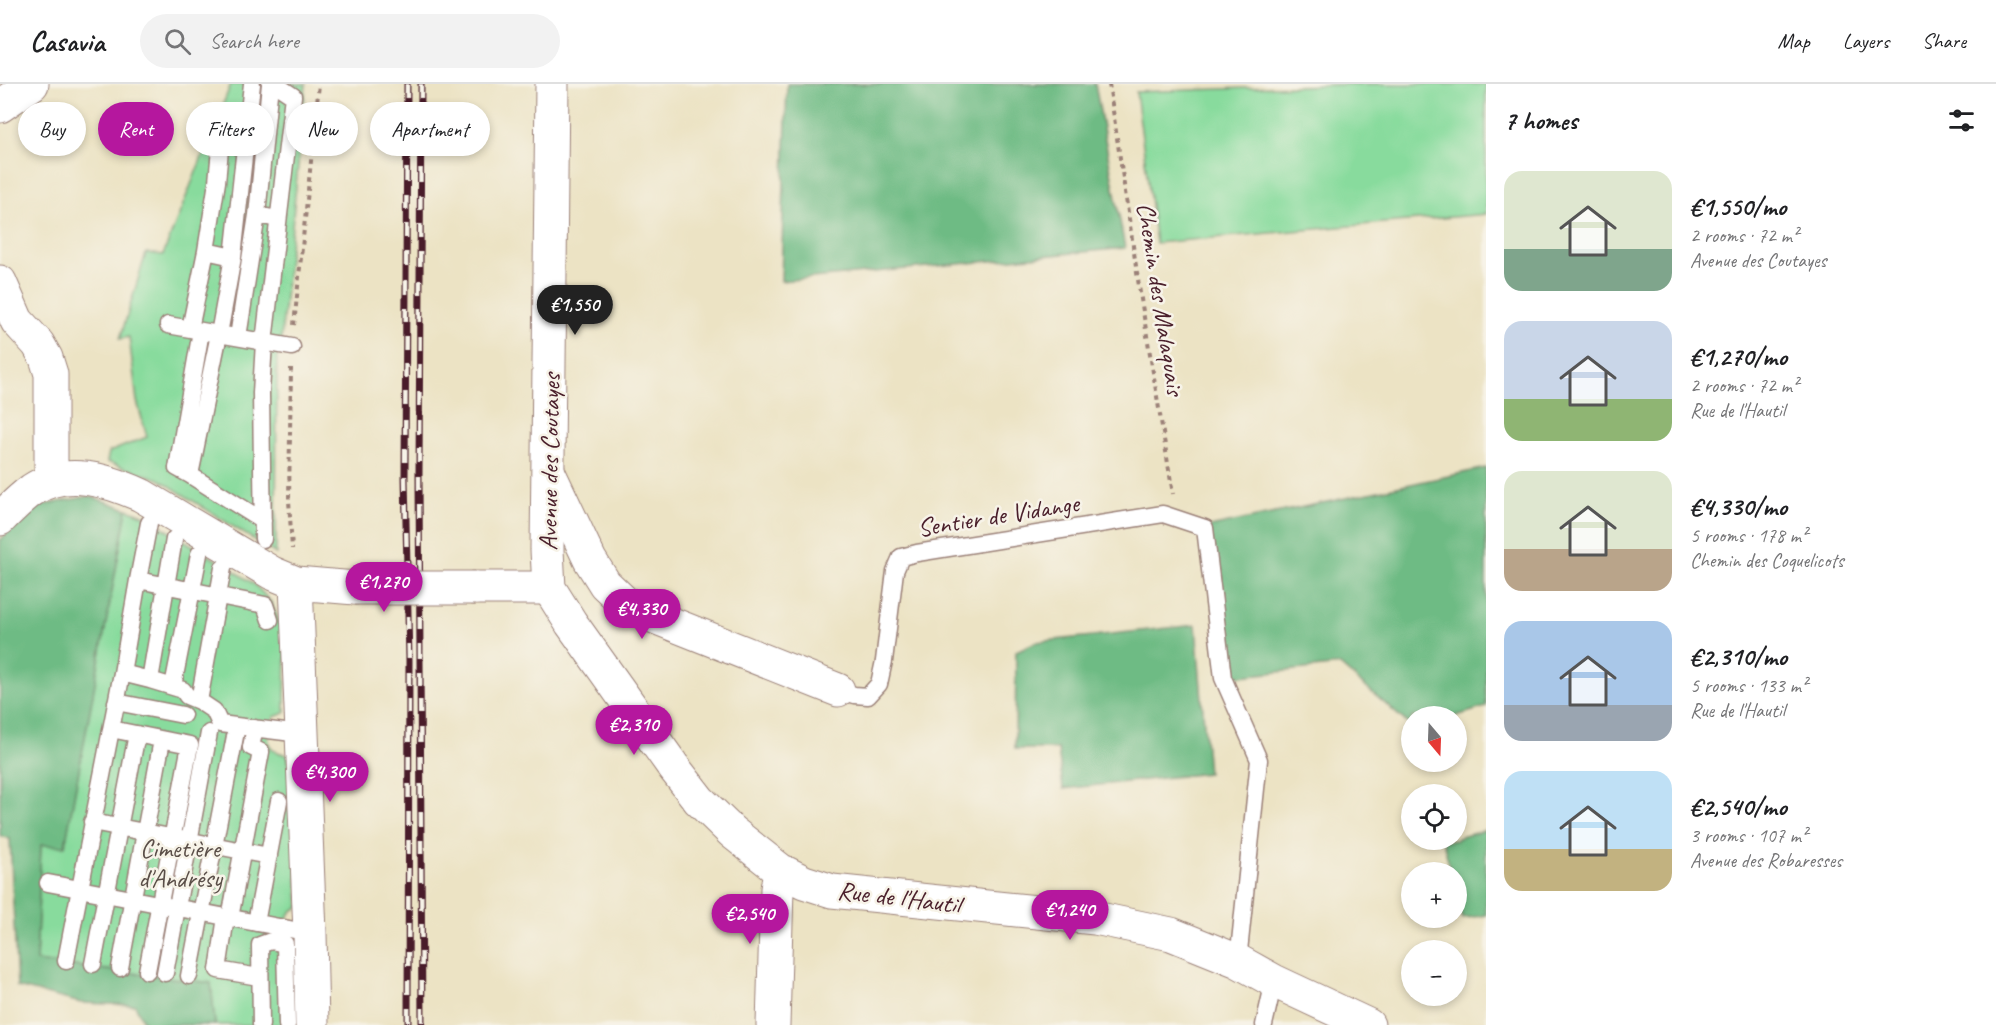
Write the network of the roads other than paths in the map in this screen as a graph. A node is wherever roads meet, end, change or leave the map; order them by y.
1 (32, 84) edge
2 (252, 84) edge
3 (270, 84) edge
4 (275, 84) edge
5 (552, 84) edge
6 (0, 106) edge
7 (219, 156) edge
8 (257, 215) junction
9 (279, 219) junction
10 (206, 251) junction
11 (233, 257) junction
12 (0, 282) edge
13 (168, 325) dead end
14 (196, 330) junction
15 (219, 334) junction
16 (238, 337) junction
17 (264, 342) junction
18 (292, 347) dead end
19 (549, 473) junction
20 (190, 475) junction
21 (51, 481) junction
22 (0, 519) edge
23 (263, 521) junction
24 (149, 523) dead end
25 (174, 539) dead end
26 (263, 539) dead end
27 (199, 554) dead end
28 (223, 568) dead end
29 (138, 580) junction
30 (296, 583) junction
31 (166, 586) junction
32 (549, 588) junction
33 (191, 590) junction
34 (218, 596) junction
35 (270, 620) dead end
36 (122, 673) junction
37 (150, 680) junction
38 (173, 686) junction
39 (838, 690) joint
40 (193, 698) junction
41 (116, 702) junction
42 (183, 716) junction
43 (222, 728) junction
44 (255, 728) junction
45 (111, 729) junction
46 (137, 734) junction
47 (301, 734) junction
48 (177, 742) junction
49 (279, 801) dead end
50 (92, 822) junction
51 (119, 828) junction
52 (145, 832) junction
53 (172, 838) junction
54 (189, 841) junction
55 (214, 846) junction
56 (243, 851) junction
57 (269, 856) junction
58 (780, 870) junction
59 (48, 883) dead end
60 (79, 889) junction
61 (107, 894) junction
62 (133, 899) junction
63 (160, 904) junction
64 (177, 908) junction
65 (201, 912) junction
66 (228, 918) junction
67 (266, 930) junction
68 (310, 933) junction
69 (66, 960) dead end
70 (1238, 961) junction
71 (93, 964) dead end
72 (120, 968) dead end
73 (147, 971) dead end
74 (165, 973) dead end
75 (189, 976) dead end
76 (259, 977) junction
77 (1274, 981) junction
78 (261, 1025) edge
79 (287, 1025) edge
80 (312, 1025) edge
81 (772, 1025) edge
82 (1264, 1025) edge
83 (1368, 1025) edge

1 - 6 street
2 - 11 lane
3 - 8 lane
4 - 9 lane
5 - 19 street, Avenue des Coutayes
7 - 10 lane
8 - 9 lane
8 - 16 lane
9 - 17 lane
10 - 11 lane
10 - 14 lane
11 - 15 lane
12 - 21 street
13 - 14 lane
14 - 15 lane
14 - 20 lane
15 - 16 lane
15 - 20 lane
16 - 17 lane
17 - 18 lane
17 - 23 lane
19 - 32 street, Avenue des Coutayes
19 - 39 street
20 - 23 lane
21 - 22 street
21 - 30 street
23 - 26 lane
24 - 29 lane
25 - 31 lane
27 - 33 lane
28 - 34 lane
29 - 31 lane
29 - 36 lane
30 - 32 street, bridge
30 - 47 street
31 - 33 lane
31 - 37 lane
32 - 58 street, Rue de l'Hautil
33 - 34 lane
33 - 38 lane
34 - 35 lane
34 - 40 lane
36 - 37 lane
36 - 41 lane
37 - 38 lane
38 - 40 lane
39 - 70 lane, Sentier de Vidange
40 - 42 lane
40 - 43 lane
41 - 42 lane
41 - 45 lane
42 - 48 lane
43 - 44 lane
43 - 48 lane
43 - 54 lane
43 - 55 lane
44 - 47 lane
44 - 56 lane
45 - 46 lane
45 - 50 lane
46 - 48 lane
46 - 51 lane
47 - 68 street
48 - 52 lane
48 - 53 lane
49 - 57 lane
50 - 51 lane
50 - 60 lane
51 - 52 lane
51 - 61 lane
52 - 53 lane
52 - 62 lane
53 - 54 lane
53 - 63 lane
54 - 55 lane
54 - 64 lane
55 - 56 lane
55 - 65 lane
56 - 57 lane
56 - 66 lane
57 - 67 lane
58 - 70 street, Rue de l'Hautil
58 - 81 street
59 - 60 lane
60 - 61 lane
60 - 69 lane
61 - 62 lane
61 - 71 lane
62 - 63 lane
62 - 72 lane
63 - 64 lane
63 - 73 lane
64 - 65 lane
64 - 74 lane
65 - 66 lane
65 - 75 lane
66 - 67 lane
66 - 76 lane
67 - 68 lane
67 - 76 lane
67 - 79 lane
68 - 80 street
70 - 77 street, Rue de l'Hautil
76 - 78 lane
77 - 82 lane
77 - 83 street, Rue de l'Hautil

